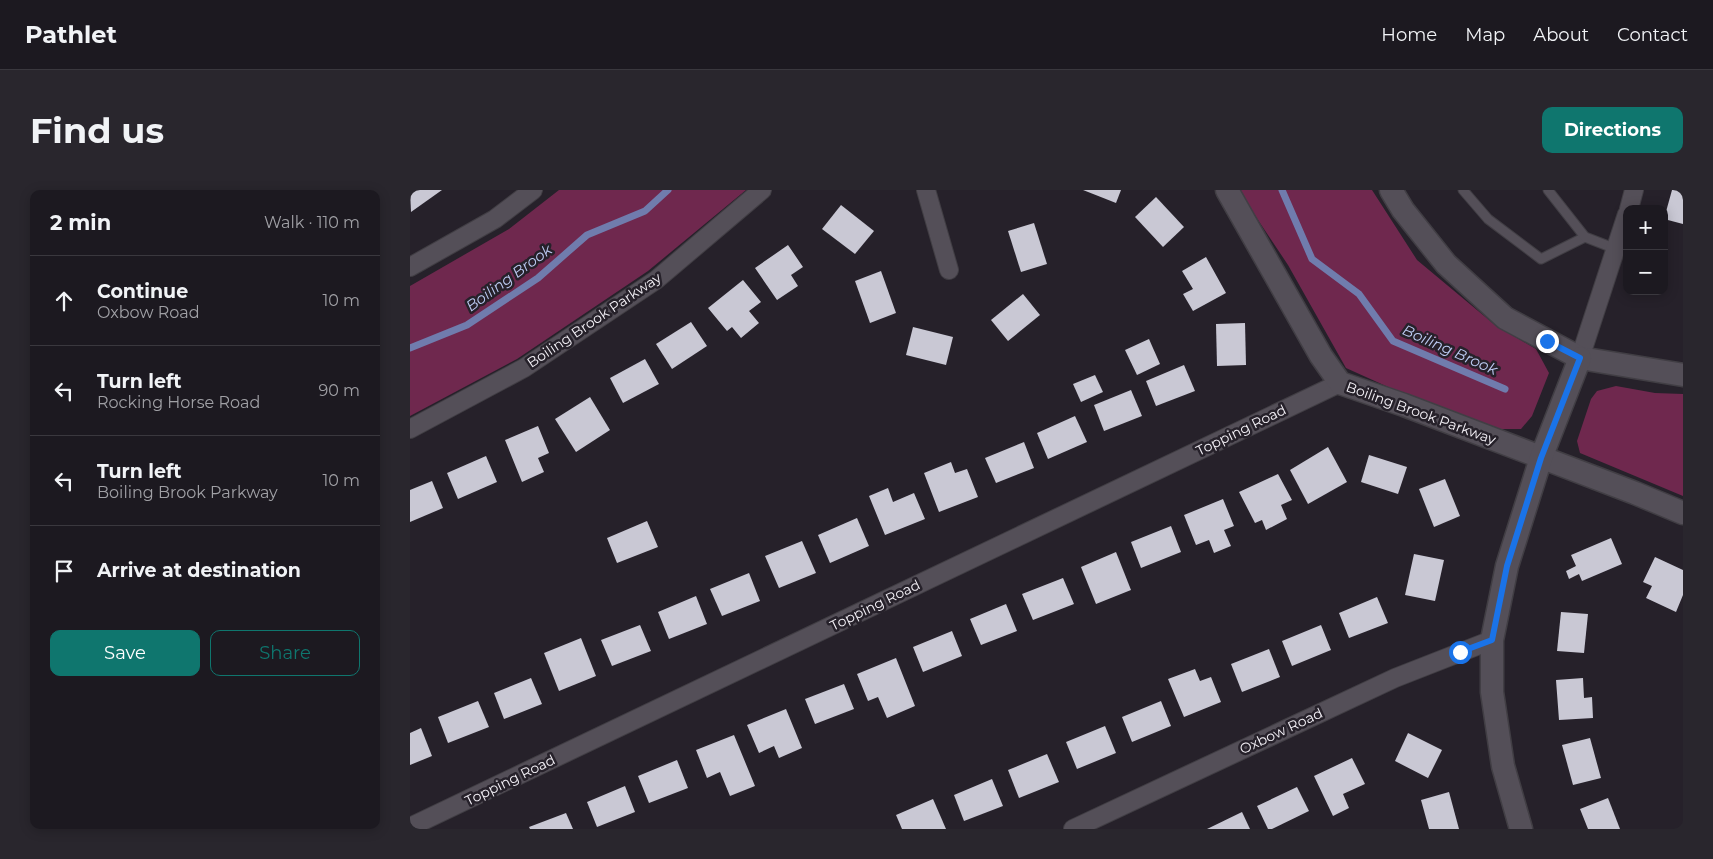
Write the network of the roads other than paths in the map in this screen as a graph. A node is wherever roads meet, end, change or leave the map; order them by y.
1 (532, 190) edge
2 (762, 190) edge
3 (926, 190) edge
4 (1227, 190) edge
5 (1391, 190) edge
6 (1463, 190) edge
7 (1548, 190) edge
8 (1634, 190) edge
9 (1629, 205) edge
10 (1623, 226) edge
11 (1585, 237) junction
12 (1616, 248) junction
13 (410, 267) edge
14 (949, 270) dead end
15 (1580, 358) junction
16 (1683, 375) edge
17 (1340, 383) junction
18 (410, 429) edge
19 (1541, 458) junction
20 (1683, 513) edge
21 (1492, 640) junction
22 (410, 827) edge
23 (1073, 829) edge
24 (1521, 829) edge

1 - 13 street
2 - 18 street, Boiling Brook Parkway
3 - 14 street
4 - 17 street, Boiling Brook Parkway
5 - 15 street
6 - 11 lane
7 - 11 lane
8 - 9 street
10 - 12 street
11 - 12 lane
12 - 15 street
15 - 16 street
15 - 19 street
17 - 19 street, Boiling Brook Parkway
17 - 22 street, Topping Road
19 - 20 street, Boiling Brook Parkway
19 - 21 street
21 - 23 street, Oxbow Road
21 - 24 street

